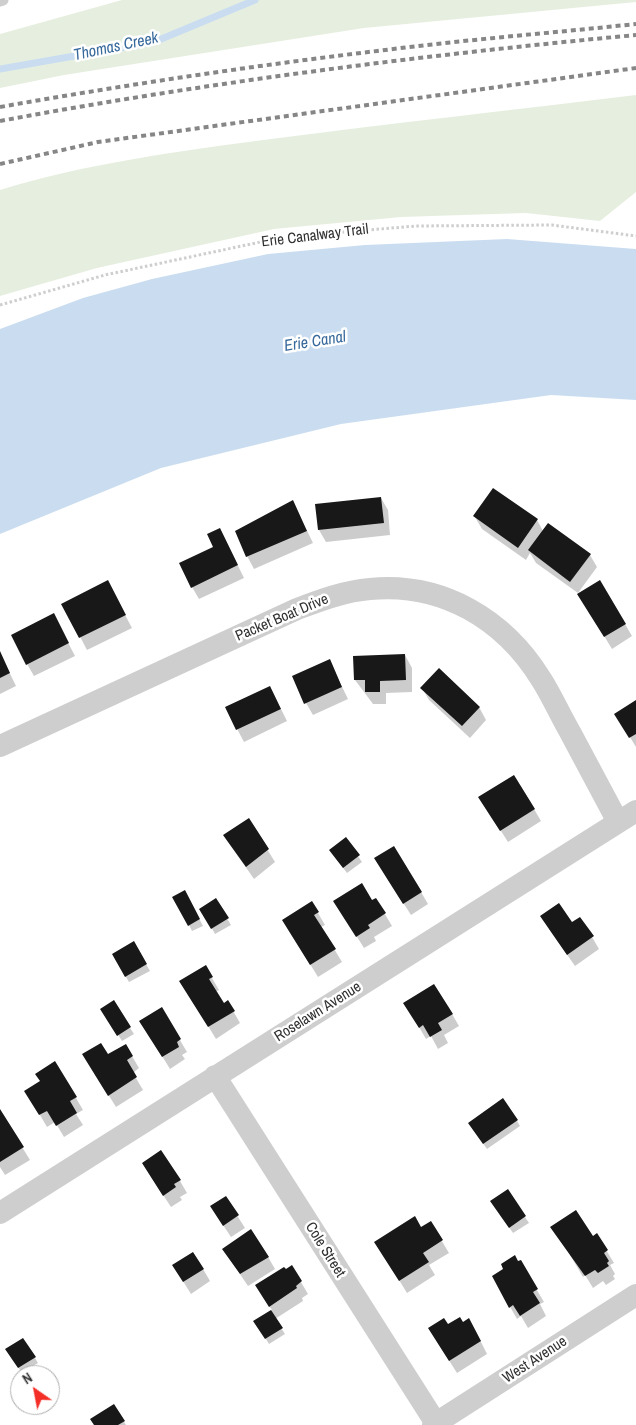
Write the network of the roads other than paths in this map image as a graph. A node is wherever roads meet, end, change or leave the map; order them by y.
1 (0, 746) edge
2 (627, 817) edge
3 (215, 1076) junction
4 (0, 1213) edge
5 (636, 1296) edge
6 (435, 1424) edge

1 - 2 street, Packet Boat Drive
2 - 3 street, Roselawn Avenue
3 - 4 street, Roselawn Avenue
3 - 6 street, Cole Street
5 - 6 street, West Avenue

